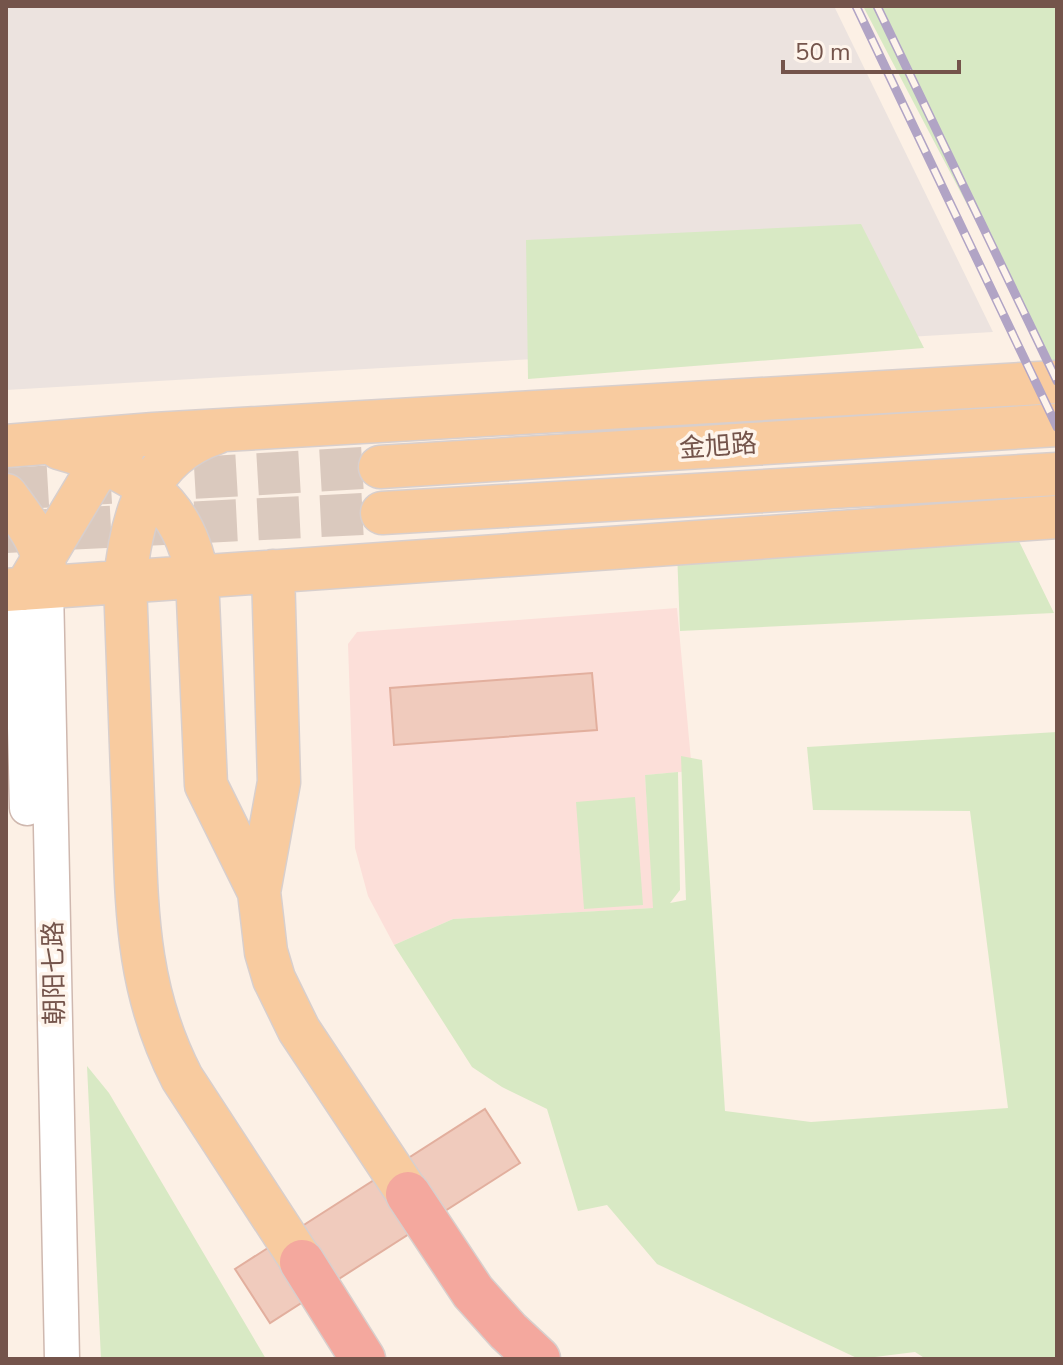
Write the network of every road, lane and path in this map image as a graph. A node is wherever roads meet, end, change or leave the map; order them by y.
1 (1057, 382) edge
2 (1057, 425) edge
3 (229, 430) junction
4 (154, 434) junction
5 (19, 445) edge
6 (105, 462) junction
7 (380, 467) tunnel mouth
8 (1057, 474) edge
9 (149, 487) junction
10 (6, 495) edge
11 (382, 513) tunnel mouth
12 (1057, 517) edge
13 (273, 571) junction
14 (197, 576) junction
15 (30, 581) edge
16 (125, 582) junction
17 (259, 892) junction
18 (408, 1194) joint
19 (302, 1262) joint
20 (40, 1359) edge
21 (62, 1359) edge
22 (363, 1359) edge
23 (538, 1359) edge

1 - 3 main road
2 - 7 main road, 金旭路
3 - 4 main road
3 - 9 main road
4 - 5 main road
4 - 6 main road
5 - 6 main road
6 - 9 main road
6 - 15 main road
8 - 11 main road, 金旭路
9 - 14 main road
9 - 16 main road
10 - 15 main road
12 - 13 main road
13 - 14 main road
13 - 17 main road
14 - 16 main road
14 - 17 main road
15 - 16 main road
15 - 20 street, 朝阳七路
15 - 21 street, 朝阳七路
16 - 19 main road
17 - 18 main road
18 - 23 highway
19 - 22 highway

